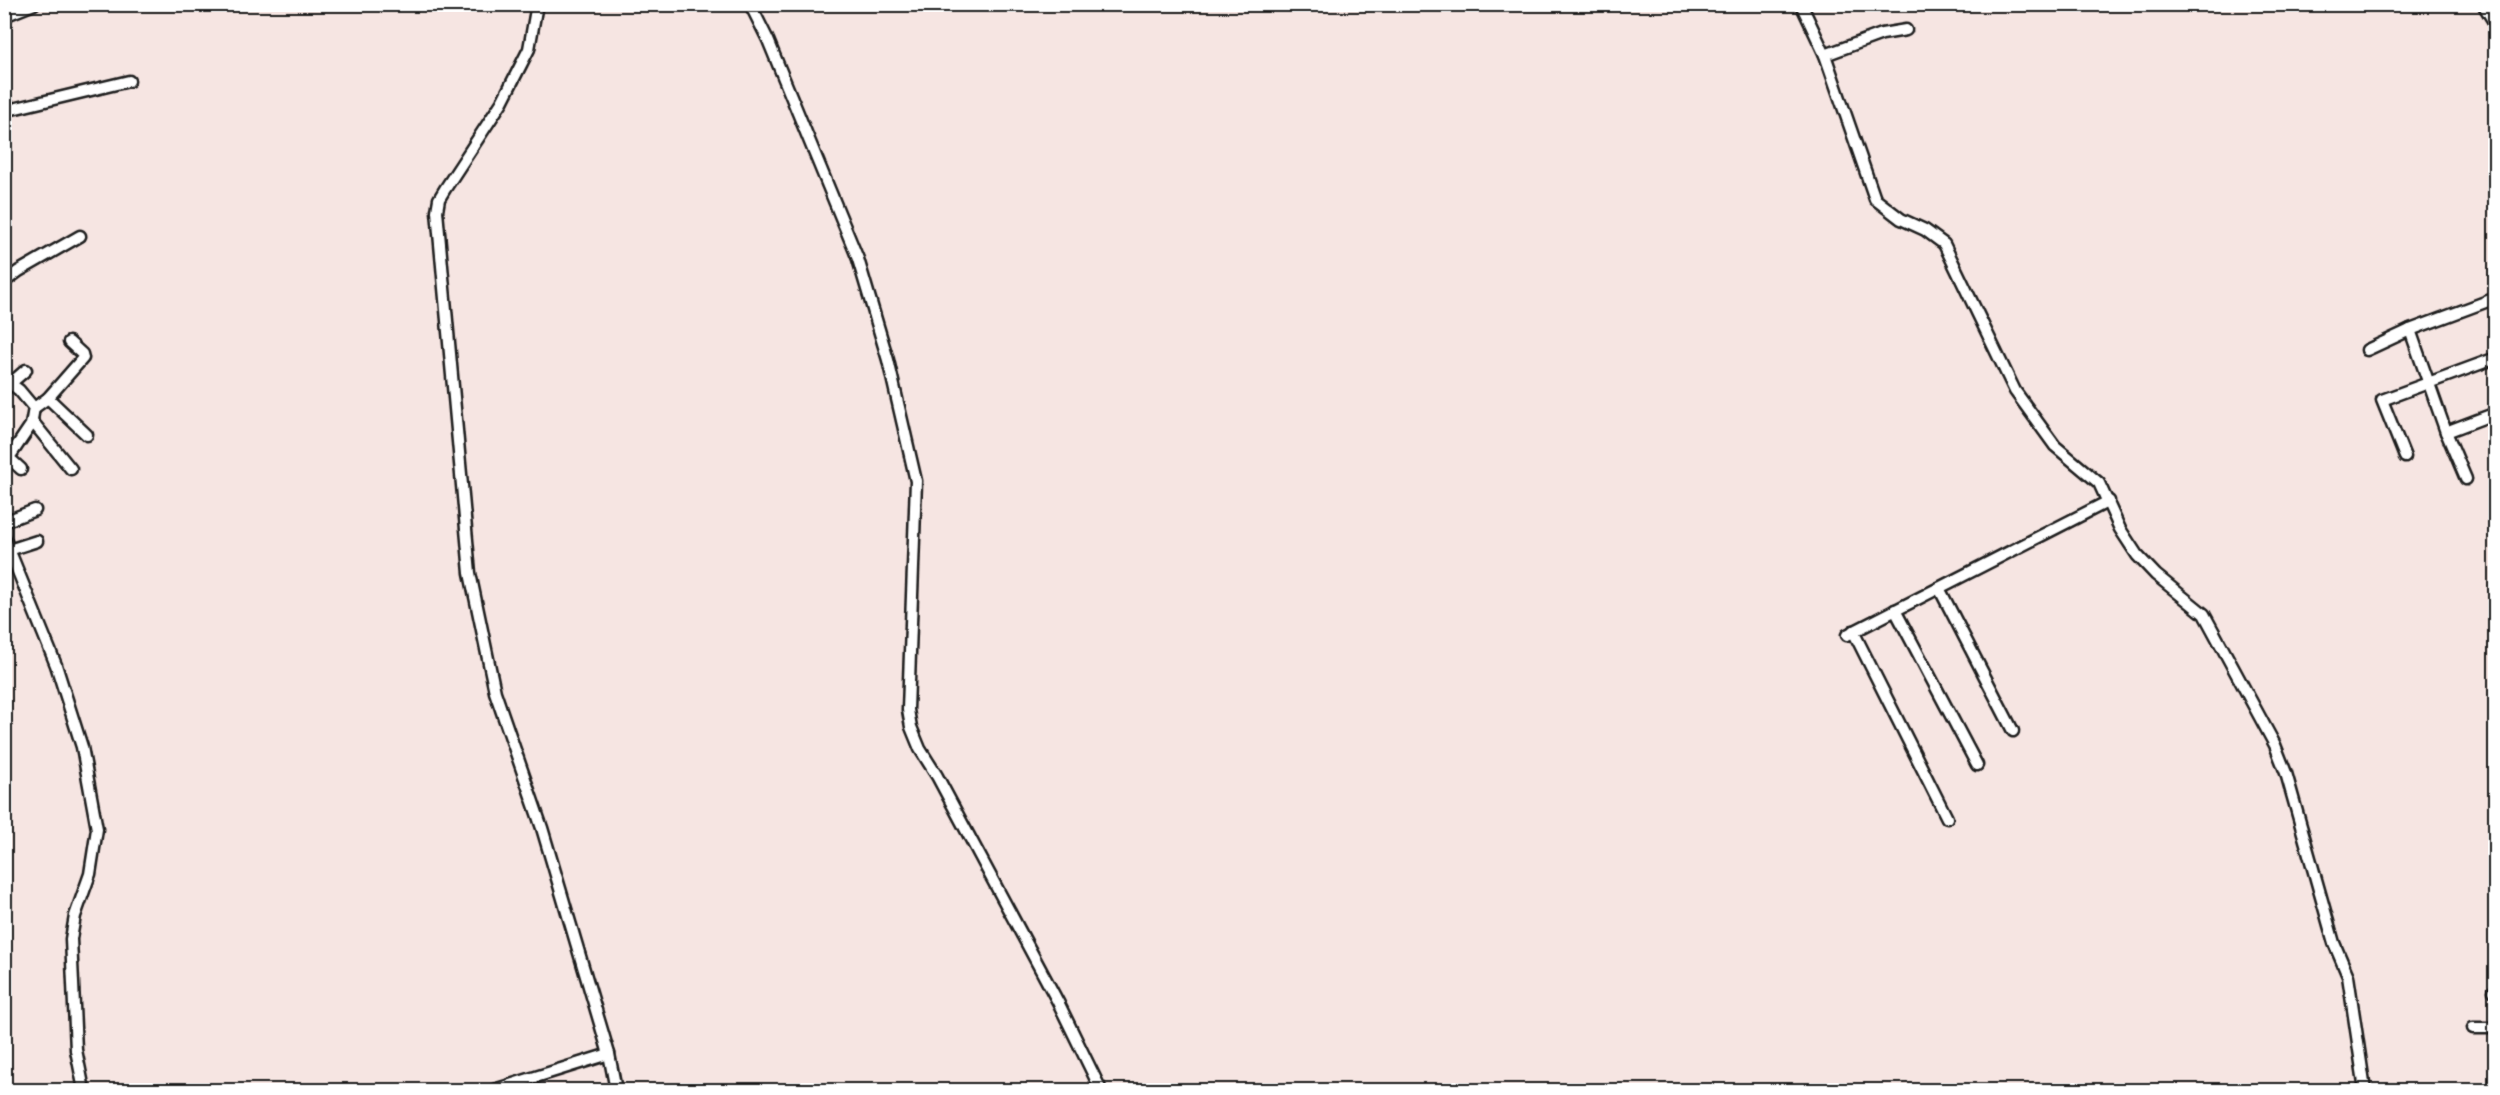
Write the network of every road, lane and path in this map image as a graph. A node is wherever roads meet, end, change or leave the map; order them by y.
1 (34, 4) edge
2 (537, 4) edge
3 (750, 4) edge
4 (1801, 4) edge
5 (2483, 4) edge
6 (4, 16) edge
7 (2496, 25) edge
8 (1906, 30) dead end
9 (1825, 55) junction
10 (129, 81) dead end
11 (4, 111) edge
12 (80, 236) dead end
13 (4, 282) edge
14 (2496, 298) edge
15 (2410, 330) junction
16 (69, 342) dead end
17 (2367, 350) dead end
18 (2496, 358) edge
19 (26, 370) dead end
20 (8, 381) edge
21 (2429, 382) junction
22 (48, 398) junction
23 (34, 408) junction
24 (2496, 413) edge
25 (33, 421) junction
26 (2446, 432) junction
27 (87, 435) dead end
28 (2405, 457) dead end
29 (7, 462) edge
30 (21, 469) dead end
31 (71, 469) dead end
32 (2466, 478) dead end
33 (2109, 501) junction
34 (35, 510) dead end
35 (4, 522) edge
36 (4, 537) edge
37 (37, 541) dead end
38 (9, 550) junction
39 (1939, 588) junction
40 (1895, 610) junction
41 (2013, 731) dead end
42 (1977, 765) dead end
43 (1947, 818) dead end
44 (2473, 1028) dead end
45 (2496, 1028) edge
46 (609, 1054) junction
47 (1101, 1089) edge
48 (84, 1090) edge
49 (494, 1090) edge
50 (616, 1090) edge
51 (1088, 1090) edge
52 (2365, 1090) edge

1 - 6 street
2 - 46 street
3 - 47 street
4 - 9 street
5 - 7 street
8 - 9 street
9 - 33 street
10 - 11 street
12 - 13 street
14 - 15 street
15 - 17 street
15 - 21 street
16 - 22 street
18 - 21 street
19 - 20 street
20 - 23 street
21 - 26 street
21 - 28 street
22 - 23 street
22 - 27 street
23 - 25 street
24 - 26 street
25 - 29 street
25 - 31 street
26 - 32 street
29 - 30 street
33 - 39 street
33 - 52 street
34 - 35 street
36 - 38 street
37 - 38 street
38 - 48 street
39 - 40 street
39 - 41 street
40 - 42 street
40 - 43 street
44 - 45 street
46 - 49 street
46 - 50 street
47 - 51 street

